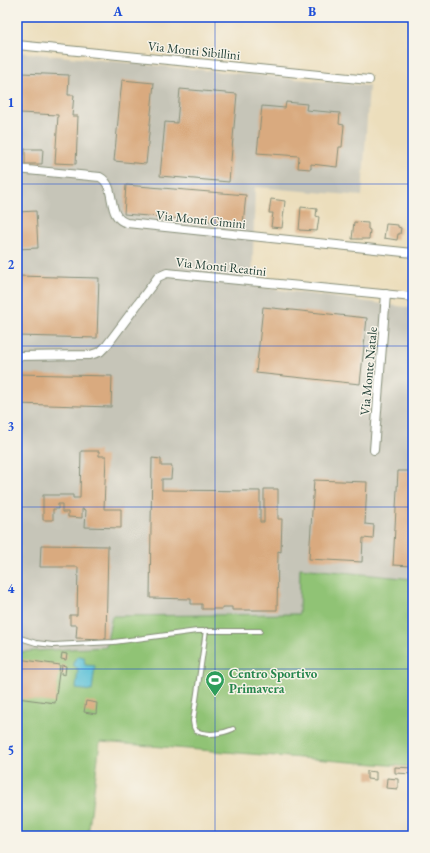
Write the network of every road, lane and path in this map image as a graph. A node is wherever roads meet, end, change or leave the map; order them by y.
1 (17, 45) edge
2 (369, 80) dead end
3 (17, 169) edge
4 (413, 253) edge
5 (386, 294) junction
6 (413, 297) edge
7 (17, 356) edge
8 (374, 450) dead end
9 (206, 630) junction
10 (260, 631) dead end
11 (17, 637) edge
12 (233, 730) dead end

1 - 2 street, Via Monti Sibillini
3 - 4 street, Via Monti Cimini
5 - 6 street, Via Monti Reatini
5 - 7 street, Via Monti Reatini
5 - 8 street, Via Monte Natale
9 - 10 lane
9 - 11 lane
9 - 12 lane

